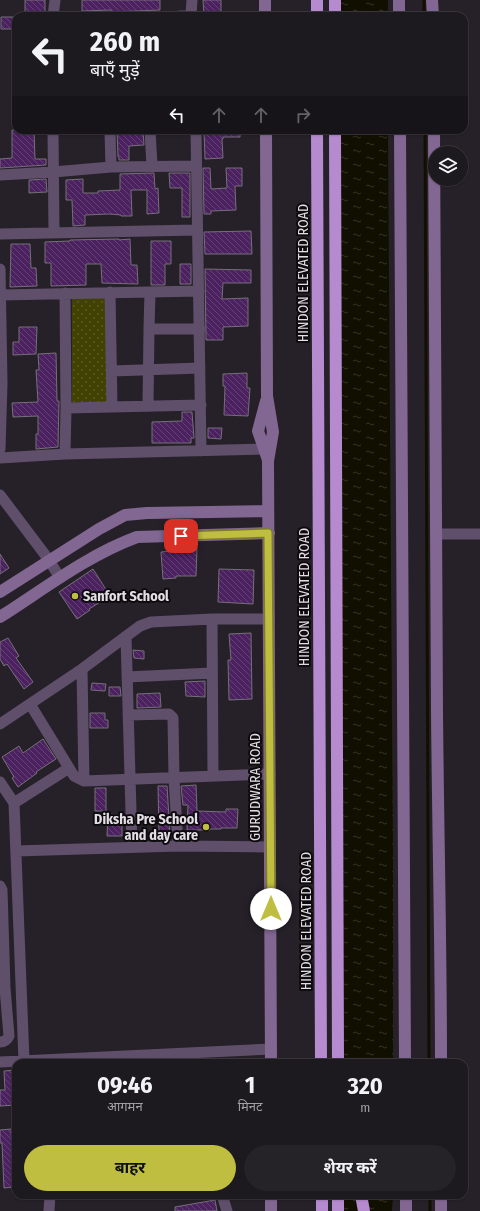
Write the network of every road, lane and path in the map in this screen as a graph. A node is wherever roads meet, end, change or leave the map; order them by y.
1 (54, 0) edge
2 (192, 0) edge
3 (265, 0) edge
4 (317, 0) edge
5 (335, 0) edge
6 (398, 0) edge
7 (432, 0) edge
8 (53, 12) edge
9 (192, 12) edge
10 (266, 12) edge
11 (317, 12) edge
12 (335, 12) edge
13 (399, 12) edge
14 (433, 12) edge
15 (53, 134) edge
16 (110, 134) edge
17 (150, 134) edge
18 (196, 134) edge
19 (266, 134) edge
20 (317, 134) edge
21 (335, 134) edge
22 (400, 134) edge
23 (434, 134) edge
24 (152, 166) junction
25 (196, 166) junction
26 (111, 167) junction
27 (53, 172) junction
28 (0, 175) edge
29 (196, 230) junction
30 (54, 233) junction
31 (0, 234) edge
32 (0, 269) edge
33 (199, 291) junction
34 (110, 292) junction
35 (150, 292) junction
36 (65, 294) junction
37 (0, 295) edge
38 (0, 323) edge
39 (149, 329) junction
40 (200, 329) junction
41 (200, 368) junction
42 (149, 370) junction
43 (112, 371) junction
44 (1, 383) edge
45 (268, 396) junction
46 (201, 405) junction
47 (148, 406) junction
48 (112, 407) junction
49 (66, 408) junction
50 (0, 449) edge
51 (264, 449) junction
52 (201, 451) junction
53 (65, 454) junction
54 (0, 458) edge
55 (268, 461) junction
56 (0, 495) edge
57 (268, 511) junction
58 (268, 533) junction
59 (436, 534) junction
60 (480, 534) edge
61 (49, 560) junction
62 (60, 578) junction
63 (0, 592) edge
64 (0, 617) edge
65 (212, 619) junction
66 (269, 619) junction
67 (126, 636) junction
68 (82, 669) junction
69 (212, 673) junction
70 (127, 677) junction
71 (30, 704) junction
72 (128, 715) junction
73 (0, 724) edge
74 (69, 768) junction
75 (270, 774) junction
76 (213, 776) junction
77 (174, 778) junction
78 (130, 780) junction
79 (84, 781) junction
80 (0, 782) edge
81 (14, 804) junction
82 (178, 846) junction
83 (132, 847) junction
84 (270, 847) junction
85 (16, 851) junction
86 (0, 886) edge
87 (2, 929) edge
88 (2, 988) edge
89 (0, 1042) edge
90 (271, 1049) junction
91 (24, 1059) edge
92 (65, 1059) edge
93 (271, 1059) edge
94 (321, 1059) edge
95 (338, 1059) edge
96 (405, 1059) edge
97 (441, 1059) edge
98 (0, 1062) edge
99 (12, 1062) edge
100 (50, 1199) edge
101 (223, 1199) edge
102 (271, 1199) edge
103 (322, 1199) edge
104 (338, 1199) edge
105 (362, 1199) edge
106 (406, 1199) edge
107 (441, 1199) edge
108 (49, 1211) edge
109 (226, 1211) edge
110 (271, 1211) edge
111 (322, 1211) edge
112 (338, 1211) edge
113 (364, 1211) edge
114 (406, 1211) edge
115 (441, 1211) edge

1 - 8 street
2 - 9 street
3 - 10 street
4 - 11 highway
5 - 12 highway
6 - 13 street
7 - 14 street
15 - 27 street
16 - 26 street
17 - 24 street
18 - 25 street
19 - 45 street
20 - 94 highway, HINDON ELEVATED ROAD
21 - 95 highway
22 - 96 street
23 - 59 street
24 - 25 street
24 - 26 street
25 - 29 street
26 - 27 street
27 - 28 street
27 - 30 street
29 - 30 street
29 - 33 street
30 - 31 street
32 - 37 street
33 - 35 street
33 - 40 street
34 - 35 street
34 - 36 street
34 - 43 street
35 - 39 street
36 - 37 street
36 - 49 street
37 - 38 street
38 - 44 street
39 - 40 street
39 - 42 street
40 - 41 street
41 - 42 street
41 - 46 street
42 - 43 street
42 - 47 street
43 - 48 street
44 - 50 street
45 - 51 street
45 - 55 street
46 - 47 street
46 - 52 street
47 - 48 street
48 - 49 street
49 - 53 street
51 - 52 street
51 - 55 street
52 - 53 street
53 - 54 street
55 - 57 street, GURUDWARA ROAD
56 - 61 street
57 - 58 street, GURUDWARA ROAD
57 - 61 street
58 - 62 street
58 - 66 street, GURUDWARA ROAD
59 - 60 street
59 - 97 street
61 - 62 street
61 - 63 street
62 - 64 street
65 - 66 street
65 - 67 street
65 - 69 street
66 - 75 street, GURUDWARA ROAD
67 - 68 street
67 - 70 street
68 - 71 street
68 - 79 street
69 - 70 street
69 - 76 street
70 - 72 street
71 - 73 street
71 - 74 street
72 - 77 street
72 - 78 street
74 - 79 street
74 - 81 street
75 - 76 street
75 - 84 street, GURUDWARA ROAD
76 - 77 street
77 - 78 street
77 - 82 street
78 - 79 street
78 - 83 street
80 - 81 street
81 - 85 street
82 - 83 street
82 - 84 street
83 - 85 street
84 - 90 street, GURUDWARA ROAD
85 - 91 street
86 - 87 street
87 - 88 street
88 - 89 street
90 - 92 street
90 - 93 street, GURUDWARA ROAD
98 - 99 street
100 - 108 street
101 - 109 street
102 - 110 street
103 - 111 highway
104 - 112 highway
105 - 113 highway
106 - 114 street
107 - 115 street

